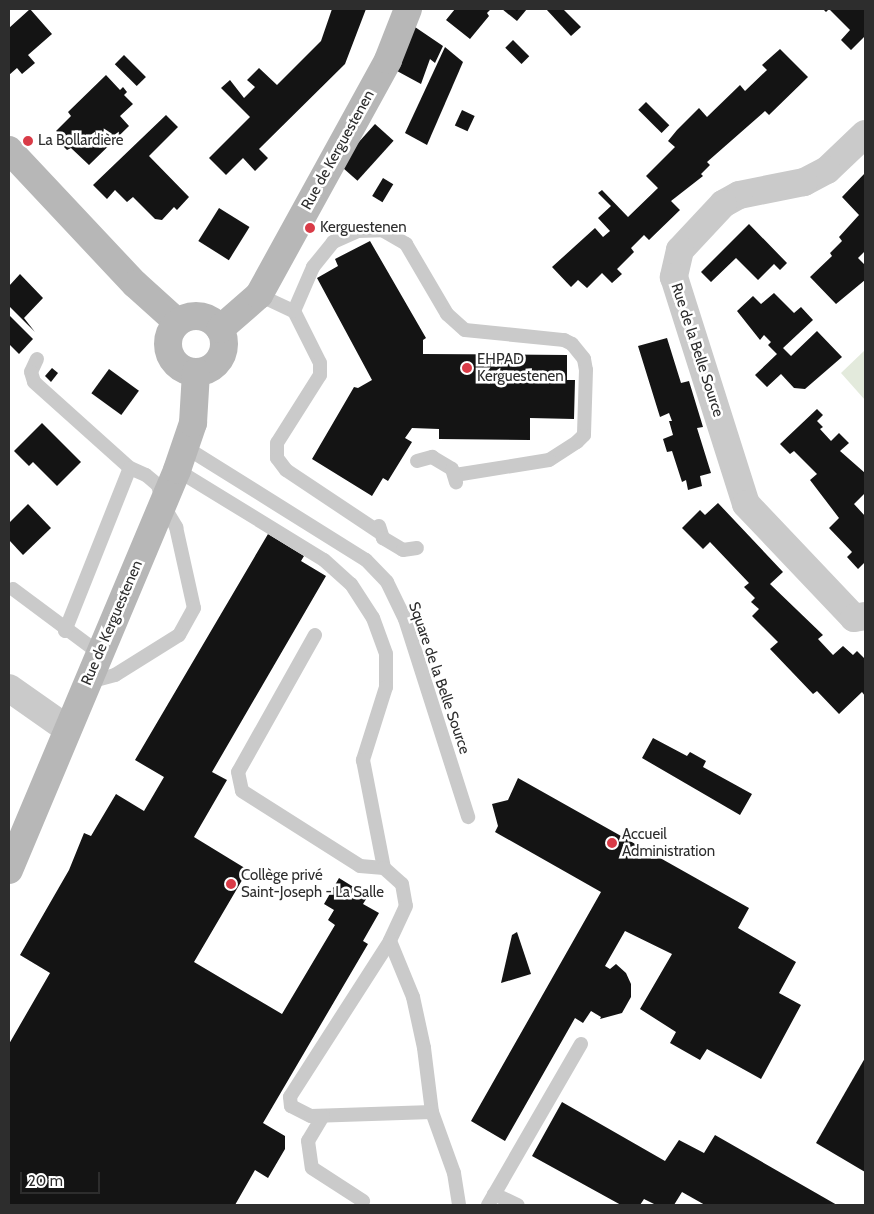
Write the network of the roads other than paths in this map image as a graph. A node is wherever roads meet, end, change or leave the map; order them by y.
1 (408, 9) edge
2 (865, 134) edge
3 (9, 150) edge
4 (258, 295) junction
5 (294, 312) junction
6 (177, 322) junction
7 (220, 329) junction
8 (38, 359) dead end
9 (196, 372) junction
10 (181, 459) junction
11 (417, 461) dead end
12 (130, 468) junction
13 (163, 505) junction
14 (417, 548) dead end
15 (13, 589) dead end
16 (865, 616) edge
17 (65, 630) junction
18 (315, 635) dead end
19 (99, 653) junction
20 (86, 683) junction
21 (9, 688) edge
22 (66, 728) junction
23 (468, 817) dead end
24 (384, 868) junction
25 (9, 870) edge
26 (390, 941) junction
27 (582, 1044) dead end
28 (432, 1112) junction
29 (323, 1116) junction
30 (491, 1200) edge
31 (363, 1201) dead end
32 (459, 1205) edge
33 (518, 1205) edge

1 - 4 main road, Rue de Kerguestenen
2 - 16 street, Rue de la Belle Source
3 - 6 main road
4 - 5 lane
4 - 7 main road, Rue de Kerguestenen
5 - 11 lane
5 - 14 lane
6 - 7 main road
6 - 9 main road
7 - 9 main road
8 - 12 lane
9 - 10 main road, Rue de Kerguestenen
10 - 13 main road, Rue de Kerguestenen
10 - 23 lane, Square de la Belle Source
10 - 24 lane
12 - 13 lane
12 - 17 lane
13 - 19 main road, Rue de Kerguestenen
13 - 20 lane
15 - 17 lane
17 - 19 lane
18 - 24 lane
19 - 20 main road, Rue de Kerguestenen
20 - 22 main road, Rue de Kerguestenen
21 - 22 street
22 - 25 main road, Rue de Kerguestenen
24 - 26 lane
26 - 28 lane
26 - 29 lane
27 - 30 lane
28 - 29 lane
28 - 32 lane
29 - 31 lane
30 - 33 lane

